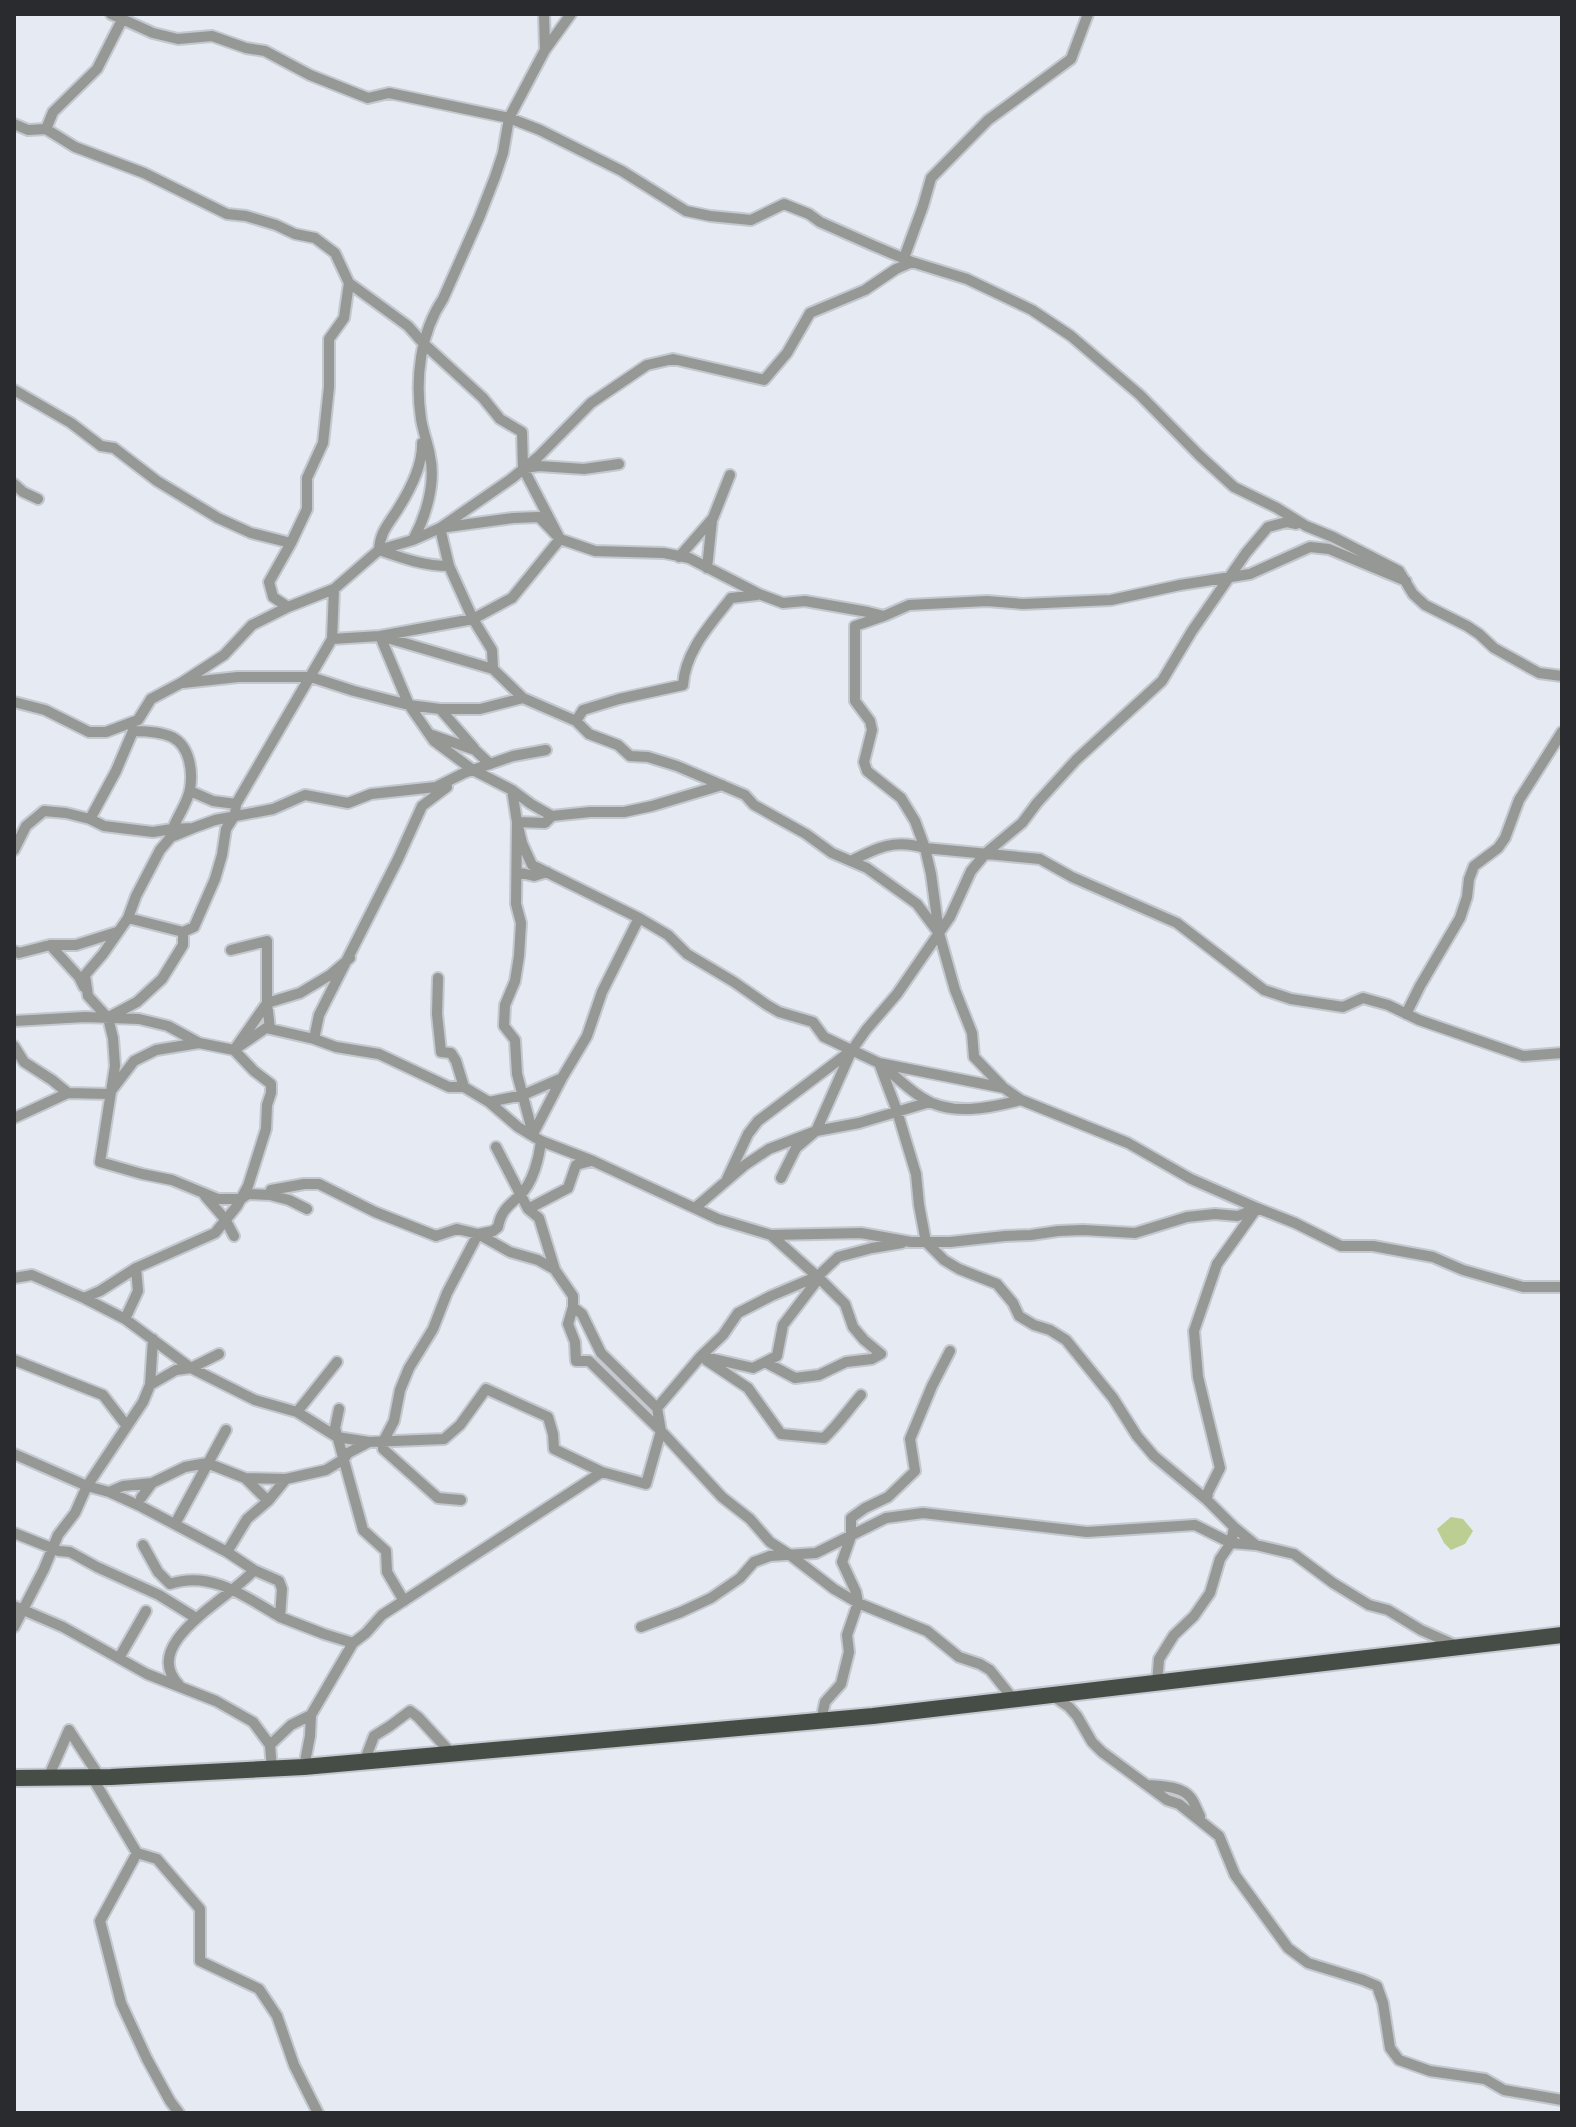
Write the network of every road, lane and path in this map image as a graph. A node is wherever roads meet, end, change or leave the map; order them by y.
1 (111, 14) edge
2 (544, 14) edge
3 (571, 14) edge
4 (1088, 14) edge
5 (123, 18) junction
6 (545, 50) junction
7 (509, 118) junction
8 (14, 124) edge
9 (46, 129) junction
10 (908, 260) junction
11 (349, 283) junction
12 (423, 343) junction
13 (14, 390) edge
14 (421, 421) junction
15 (619, 464) dead end
16 (523, 468) junction
17 (730, 475) dead end
18 (14, 484) edge
19 (38, 499) dead end
20 (713, 518) junction
21 (1306, 526) junction
22 (440, 528) junction
23 (560, 539) junction
24 (413, 540) junction
25 (291, 543) junction
26 (379, 550) junction
27 (679, 557) junction
28 (449, 566) junction
29 (707, 568) junction
30 (1229, 578) junction
31 (1406, 581) junction
32 (334, 589) junction
33 (759, 594) junction
34 (288, 607) junction
35 (884, 616) junction
36 (473, 619) junction
37 (380, 636) junction
38 (332, 639) junction
39 (493, 669) junction
40 (1562, 676) edge
41 (311, 677) junction
42 (181, 683) junction
43 (523, 698) junction
44 (14, 702) edge
45 (409, 705) junction
46 (440, 709) junction
47 (138, 720) junction
48 (576, 721) junction
49 (133, 731) junction
50 (1562, 732) edge
51 (429, 734) junction
52 (475, 750) junction
53 (546, 750) dead end
54 (490, 764) junction
55 (473, 770) junction
56 (454, 780) junction
57 (722, 785) junction
58 (512, 790) junction
59 (190, 791) junction
60 (236, 810) junction
61 (552, 816) junction
62 (90, 819) junction
63 (517, 822) junction
64 (171, 833) junction
65 (925, 848) junction
66 (14, 852) edge
67 (986, 853) junction
68 (851, 861) junction
69 (517, 872) junction
70 (547, 872) junction
71 (128, 918) junction
72 (639, 918) junction
73 (117, 932) junction
74 (183, 932) junction
75 (939, 933) junction
76 (50, 945) junction
77 (231, 950) dead end
78 (14, 951) edge
79 (350, 958) junction
80 (438, 978) dead end
81 (88, 996) junction
82 (267, 1003) junction
83 (1406, 1014) junction
84 (108, 1018) junction
85 (14, 1021) edge
86 (270, 1029) junction
87 (314, 1039) junction
88 (199, 1043) junction
89 (14, 1046) edge
90 (234, 1050) junction
91 (852, 1050) junction
92 (1562, 1053) edge
93 (879, 1063) junction
94 (562, 1078) junction
95 (464, 1087) junction
96 (1004, 1088) junction
97 (68, 1093) junction
98 (110, 1094) junction
99 (523, 1095) junction
100 (1021, 1100) junction
101 (489, 1102) junction
102 (930, 1102) junction
103 (897, 1111) junction
104 (14, 1118) edge
105 (816, 1131) junction
106 (537, 1138) junction
107 (496, 1147) dead end
108 (593, 1161) junction
109 (781, 1178) dead end
110 (727, 1179) junction
111 (201, 1191) junction
112 (270, 1195) junction
113 (520, 1195) junction
114 (241, 1199) junction
115 (696, 1207) junction
116 (1257, 1208) junction
117 (307, 1209) dead end
118 (528, 1209) junction
119 (225, 1219) junction
120 (215, 1233) junction
121 (478, 1234) junction
122 (771, 1235) junction
123 (911, 1242) junction
124 (926, 1242) junction
125 (136, 1268) junction
126 (555, 1270) junction
127 (819, 1277) junction
128 (14, 1278) edge
129 (1562, 1287) edge
130 (84, 1298) junction
131 (573, 1307) junction
132 (125, 1319) junction
133 (153, 1339) junction
134 (950, 1351) dead end
135 (219, 1354) dead end
136 (701, 1356) junction
137 (14, 1360) edge
138 (337, 1362) dead end
139 (765, 1362) junction
140 (191, 1368) junction
141 (150, 1385) junction
142 (861, 1395) dead end
143 (657, 1408) junction
144 (339, 1409) dead end
145 (297, 1412) junction
146 (126, 1425) junction
147 (226, 1430) dead end
148 (661, 1431) junction
149 (337, 1437) junction
150 (369, 1442) junction
151 (383, 1442) junction
152 (14, 1454) edge
153 (344, 1459) junction
154 (207, 1463) junction
155 (602, 1472) junction
156 (245, 1478) junction
157 (286, 1479) junction
158 (152, 1483) junction
159 (137, 1485) junction
160 (87, 1486) junction
161 (109, 1492) junction
162 (461, 1500) dead end
163 (1207, 1500) junction
164 (268, 1501) junction
165 (142, 1502) junction
166 (175, 1524) junction
167 (1234, 1527) junction
168 (14, 1533) edge
169 (851, 1536) junction
170 (1231, 1543) junction
171 (143, 1545) dead end
172 (1256, 1545) junction
173 (53, 1548) junction
174 (227, 1552) junction
175 (790, 1555) junction
176 (254, 1570) junction
177 (233, 1589) junction
178 (404, 1601) junction
179 (858, 1603) junction
180 (18, 1607) edge
181 (146, 1611) dead end
182 (280, 1617) junction
183 (196, 1618) junction
184 (14, 1627) edge
185 (641, 1627) dead end
186 (1562, 1635) edge
187 (353, 1643) junction
188 (1459, 1647) junction
189 (119, 1658) junction
190 (1157, 1683) junction
191 (183, 1690) junction
192 (1053, 1696) junction
193 (1014, 1700) junction
194 (311, 1715) junction
195 (821, 1721) junction
196 (270, 1745) junction
197 (451, 1753) junction
198 (364, 1762) junction
199 (304, 1767) junction
200 (272, 1769) junction
201 (96, 1777) junction
202 (14, 1778) edge
203 (48, 1778) junction
204 (137, 1853) junction
205 (1562, 2100) edge
206 (179, 2113) edge
207 (318, 2113) edge

1 - 5 street
2 - 6 street
3 - 6 street
4 - 10 street
5 - 7 street
5 - 9 street
6 - 7 street
7 - 10 street
7 - 12 street
8 - 9 street
9 - 11 street
10 - 16 street
10 - 21 street
11 - 12 street
11 - 25 street
12 - 14 street
12 - 16 street
13 - 25 street
14 - 24 street
14 - 26 street
15 - 16 street
16 - 22 street
16 - 23 street
17 - 20 street
18 - 19 street
20 - 27 street
20 - 29 street
21 - 30 street
21 - 31 street
22 - 23 street
22 - 24 street
22 - 28 street
23 - 27 street
23 - 36 street
24 - 26 street
25 - 34 street
26 - 28 street
26 - 32 street
27 - 29 street
28 - 36 street
29 - 33 street
30 - 31 street
30 - 35 street
30 - 67 street
31 - 40 street
32 - 34 street
32 - 38 street
33 - 35 street
33 - 48 street
34 - 42 street
35 - 65 street
36 - 37 street
36 - 39 street
37 - 38 street
37 - 39 street
37 - 45 street
38 - 41 street
39 - 43 street
41 - 42 street
41 - 45 street
41 - 60 street
42 - 47 street
43 - 46 street
43 - 48 street
44 - 47 street
45 - 46 street
45 - 51 street
46 - 52 street
47 - 49 street
48 - 57 street
49 - 59 street
49 - 62 street
50 - 83 street
51 - 52 street
51 - 55 street
52 - 54 street
53 - 54 street
54 - 55 street
55 - 56 street
55 - 58 street
56 - 60 street
56 - 79 street
57 - 61 street
57 - 68 street
58 - 61 street
58 - 63 street
59 - 60 street
59 - 64 street
60 - 64 street
60 - 74 street
61 - 63 street
62 - 64 street
62 - 66 street
63 - 69 street
63 - 70 street
64 - 71 street
65 - 67 street
65 - 68 street
65 - 75 street
67 - 75 street
67 - 83 street
68 - 75 street
69 - 70 street
69 - 99 street
70 - 72 street
71 - 73 street
71 - 74 street
72 - 91 street
72 - 94 street
73 - 76 street
73 - 81 street
74 - 84 street
75 - 91 street
75 - 96 street
76 - 78 street
76 - 81 street
77 - 82 street
79 - 82 street
79 - 87 street
80 - 95 street
81 - 84 street
82 - 86 street
82 - 90 street
83 - 92 street
84 - 85 street
84 - 88 street
84 - 98 street
86 - 87 street
86 - 90 street
87 - 95 street
88 - 90 street
88 - 98 street
89 - 97 street
90 - 114 street
91 - 93 street
91 - 105 street
91 - 110 street
93 - 96 street
93 - 102 street
93 - 103 street
94 - 99 street
94 - 106 street
95 - 101 street
96 - 100 street
97 - 98 street
97 - 104 street
98 - 111 street
99 - 101 street
99 - 106 street
100 - 102 street
100 - 116 street
101 - 106 street
102 - 103 street
103 - 105 street
103 - 124 street
105 - 109 street
105 - 110 street
106 - 108 street
106 - 113 street
107 - 113 street
108 - 115 street
108 - 118 street
110 - 115 street
111 - 114 street
111 - 119 street
112 - 114 street
112 - 117 street
112 - 121 street
113 - 118 street
113 - 121 street
114 - 119 street
115 - 122 street
116 - 124 street
116 - 129 street
116 - 163 street
118 - 126 street
119 - 120 street
119 - 120 street
120 - 125 street
121 - 126 street
121 - 151 street
122 - 123 street
122 - 127 street
123 - 124 street
123 - 127 street
124 - 163 street
125 - 130 street
125 - 132 street
126 - 131 street
127 - 136 street
127 - 139 street
127 - 139 street
128 - 130 street
130 - 132 street
131 - 143 street
131 - 148 street
132 - 133 street
133 - 140 street
133 - 141 street
134 - 169 street
135 - 140 street
136 - 139 street
136 - 142 street
136 - 143 street
137 - 146 street
138 - 145 street
140 - 141 street
140 - 145 street
141 - 146 street
143 - 148 street
144 - 149 street
145 - 149 street
146 - 160 street
147 - 154 street
148 - 155 street
148 - 175 street
149 - 150 street
149 - 153 street
150 - 151 street
150 - 153 street
151 - 155 street
151 - 162 street
152 - 160 street
153 - 157 street
153 - 178 street
154 - 156 street
154 - 158 street
154 - 166 street
155 - 178 street
156 - 157 street
156 - 164 street
157 - 164 street
158 - 159 street
158 - 165 street
159 - 161 street
159 - 165 street
160 - 161 street
160 - 173 street
161 - 165 street
163 - 167 street
164 - 174 street
165 - 166 street
166 - 174 street
167 - 170 street
167 - 172 street
168 - 173 street
169 - 170 street
169 - 175 street
169 - 179 street
170 - 172 street
170 - 190 street
171 - 177 street
172 - 188 street
173 - 180 street
173 - 183 street
174 - 176 street
175 - 179 street
175 - 185 street
176 - 177 street
176 - 182 street
177 - 182 street
177 - 183 street
178 - 187 street
179 - 193 street
179 - 195 street
180 - 184 street
180 - 189 street
181 - 189 street
182 - 187 street
183 - 191 street
186 - 188 highway
187 - 194 street
188 - 190 highway
189 - 191 street
190 - 192 highway
191 - 196 street
192 - 193 highway
192 - 205 street
193 - 195 highway
194 - 196 street
194 - 199 street
195 - 197 highway
196 - 200 street
197 - 198 highway
197 - 198 street
198 - 199 highway
199 - 200 highway
200 - 201 highway
201 - 203 highway
201 - 203 street
201 - 204 street
202 - 203 highway
204 - 206 street
204 - 207 street

